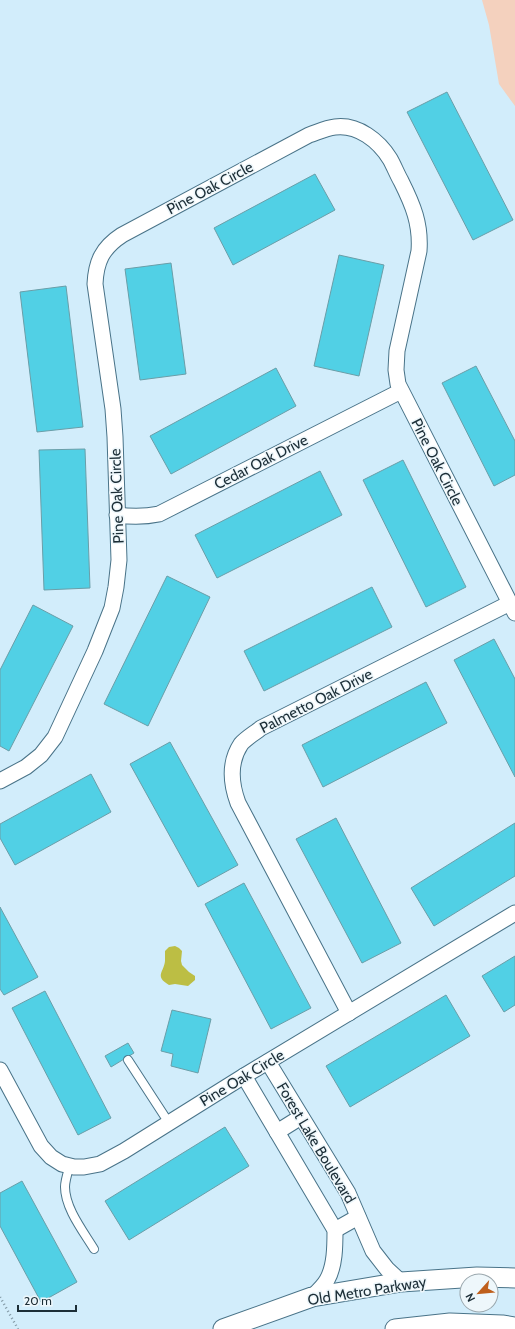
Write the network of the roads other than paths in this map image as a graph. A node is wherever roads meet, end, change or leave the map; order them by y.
1 (402, 391) junction
2 (117, 515) junction
3 (512, 608) edge
4 (0, 781) edge
5 (515, 913) edge
6 (349, 1013) junction
7 (128, 1060) dead end
8 (268, 1062) junction
9 (0, 1070) edge
10 (244, 1076) junction
11 (301, 1117) junction
12 (169, 1123) junction
13 (277, 1132) junction
14 (70, 1165) junction
15 (358, 1216) junction
16 (335, 1230) junction
17 (94, 1249) dead end
18 (515, 1278) edge
19 (401, 1282) junction
20 (312, 1297) junction
21 (515, 1327) edge
22 (223, 1329) edge
23 (395, 1329) edge

1 - 2 street, Cedar Oak Drive
1 - 2 street, Pine Oak Circle
1 - 3 street, Pine Oak Circle
2 - 4 street, Pine Oak Circle
3 - 6 street, Palmetto Oak Drive
5 - 6 street, Pine Oak Circle
6 - 8 street, Pine Oak Circle
7 - 12 lane
8 - 10 street, Pine Oak Circle
8 - 11 street, Forest Lake Boulevard
9 - 14 street, Pine Oak Circle
10 - 12 street, Pine Oak Circle
10 - 13 street, Forest Lake Boulevard
11 - 13 street
11 - 15 street, Forest Lake Boulevard
12 - 14 street, Pine Oak Circle
13 - 16 street, Forest Lake Boulevard
14 - 17 lane
15 - 16 street
15 - 19 street, Forest Lake Boulevard
16 - 20 street
18 - 19 street, Old Metro Parkway
19 - 20 street, Old Metro Parkway
20 - 22 street, Old Metro Parkway
21 - 23 street

